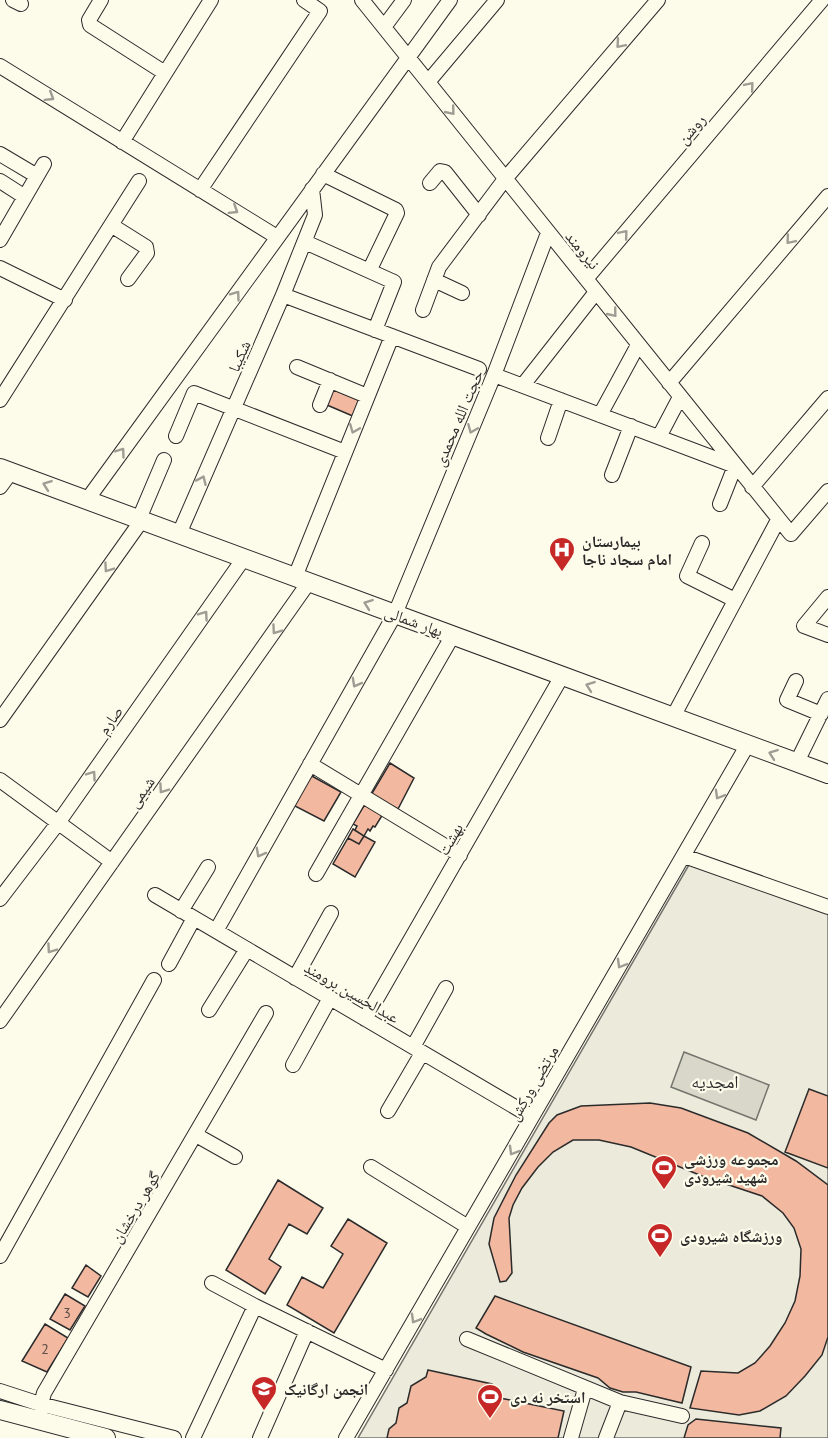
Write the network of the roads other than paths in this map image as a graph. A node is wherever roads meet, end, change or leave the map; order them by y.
1 (101, 0) edge
2 (211, 0) edge
3 (304, 0) edge
4 (362, 0) edge
5 (404, 0) edge
6 (450, 0) edge
7 (497, 0) edge
8 (658, 0) edge
9 (822, 0) edge
10 (384, 27) junction
11 (408, 57) junction
12 (0, 66) edge
13 (165, 73) junction
14 (428, 82) junction
15 (122, 142) junction
16 (0, 154) edge
17 (323, 174) junction
18 (505, 178) junction
19 (0, 181) edge
20 (139, 181) dead end
21 (430, 183) dead end
22 (312, 189) junction
23 (200, 190) junction
24 (828, 196) edge
25 (25, 197) junction
26 (479, 215) junction
27 (111, 225) junction
28 (549, 233) junction
29 (1, 236) edge
30 (277, 237) junction
31 (305, 242) junction
32 (372, 265) dead end
33 (0, 268) edge
34 (128, 279) dead end
35 (586, 279) junction
36 (434, 280) junction
37 (596, 292) junction
38 (462, 293) dead end
39 (284, 295) junction
40 (65, 300) junction
41 (423, 310) dead end
42 (375, 330) junction
43 (392, 336) junction
44 (638, 345) junction
45 (297, 367) dead end
46 (479, 369) dead end
47 (494, 375) junction
48 (330, 380) junction
49 (669, 383) junction
50 (523, 385) junction
51 (367, 396) junction
52 (680, 397) junction
53 (828, 398) edge
54 (0, 400) edge
55 (561, 400) junction
56 (320, 405) dead end
57 (234, 408) junction
58 (600, 415) junction
59 (631, 426) junction
60 (176, 436) dead end
61 (659, 437) junction
62 (548, 438) dead end
63 (345, 452) junction
64 (164, 460) dead end
65 (735, 466) junction
66 (6, 470) edge
67 (612, 475) dead end
68 (0, 487) edge
69 (752, 487) junction
70 (828, 491) edge
71 (87, 500) junction
72 (720, 504) dead end
73 (141, 520) junction
74 (778, 520) junction
75 (179, 534) junction
76 (702, 543) dead end
77 (244, 558) junction
78 (302, 579) junction
79 (828, 597) edge
80 (735, 600) junction
81 (395, 614) junction
82 (453, 635) junction
83 (828, 635) edge
84 (562, 676) junction
85 (796, 681) dead end
86 (828, 699) edge
87 (821, 714) junction
88 (673, 717) junction
89 (0, 720) edge
90 (748, 744) junction
91 (797, 762) junction
92 (310, 764) junction
93 (828, 774) edge
94 (0, 780) edge
95 (361, 795) junction
96 (58, 823) junction
97 (460, 855) junction
98 (684, 856) junction
99 (112, 862) junction
100 (208, 867) dead end
101 (316, 874) dead end
102 (155, 895) dead end
103 (0, 899) edge
104 (828, 907) edge
105 (181, 911) junction
106 (331, 913) dead end
107 (194, 918) junction
108 (216, 931) junction
109 (247, 949) junction
110 (169, 964) dead end
111 (295, 978) junction
112 (153, 981) dead end
113 (447, 988) dead end
114 (330, 998) junction
115 (209, 1010) dead end
116 (266, 1013) dead end
117 (365, 1019) junction
118 (0, 1021) edge
119 (418, 1050) junction
120 (292, 1065) dead end
121 (388, 1111) dead end
122 (532, 1117) junction
123 (196, 1135) junction
124 (235, 1157) dead end
125 (371, 1167) dead end
126 (468, 1227) junction
127 (6, 1230) edge
128 (0, 1256) edge
129 (212, 1283) dead end
130 (255, 1306) junction
131 (307, 1331) junction
132 (467, 1339) dead end
133 (386, 1370) junction
134 (585, 1389) junction
135 (0, 1391) edge
136 (620, 1402) junction
137 (0, 1410) edge
138 (39, 1412) junction
139 (682, 1416) dead end
140 (76, 1434) edge
141 (105, 1438) edge
142 (174, 1438) edge
143 (193, 1438) edge
144 (260, 1438) edge
145 (346, 1438) edge
146 (571, 1438) edge
147 (606, 1438) edge

1 - 13 street
2 - 13 street
3 - 23 street
4 - 10 street, نیرومند
5 - 10 street
6 - 11 street
7 - 14 street
8 -> 18 street
35 -> 9 street, روشن
10 - 11 street, نیرومند
11 - 14 street, نیرومند
11 - 17 street
12 -> 15 street
13 - 15 street
14 -> 18 street, نیرومند
15 - 23 street
16 - 25 street
17 - 22 street
17 - 32 street
18 - 26 street
18 - 28 street, نیرومند
19 - 25 street
20 - 27 street
21 - 26 street
22 - 30 street
22 - 31 street, شکیبا
23 -> 30 street
24 -> 49 street
25 - 29 street
26 - 36 street
27 - 34 street
27 - 40 street
28 - 35 street, نیرومند
28 - 47 street, حجت الله محمدی
71 -> 30 street
31 - 39 street, شکیبا
31 - 42 street
33 - 40 street
35 - 37 street, نیرومند
36 - 38 street
36 - 41 street
37 -> 44 street, نیرومند
37 - 50 street
39 - 42 street
39 - 57 street, شکیبا
40 - 54 street
42 - 43 street
43 - 46 street
43 - 51 street, شیمی
44 - 49 street, نیرومند
44 - 58 street
45 - 48 street
47 - 50 street
47 -> 81 street, حجت الله محمدی
48 - 51 street
48 - 56 street
49 - 52 street, نیرومند
50 - 55 street
51 -> 63 street, شیمی
52 - 61 street
52 - 65 street, نیرومند
53 - 69 street
55 - 58 street
55 - 62 street
57 - 60 street
57 - 63 street
75 -> 57 street, شکیبا
58 - 59 street
59 - 61 street
59 - 67 street
61 - 65 street
63 - 78 street, شیمی
64 - 73 street
65 - 69 street, نیرومند
65 - 72 street
66 - 68 street
71 -> 66 main road, بهار شمالی
69 - 74 street, نیرومند
70 - 74 street
71 - 73 main road, بهار شمالی
73 - 75 main road, بهار شمالی
73 -> 89 street
74 - 80 street
75 - 77 main road, بهار شمالی
76 - 80 street
77 - 78 main road, بهار شمالی
96 -> 77 street, صارم
81 -> 78 main road, بهار شمالی
78 -> 99 street, شیمی
79 - 83 street
80 - 88 street
81 - 82 main road, بهار شمالی
81 -> 92 street, حجت الله محمدی
82 - 84 main road, بهار شمالی
82 - 95 street
88 -> 84 main road, بهار شمالی
84 - 97 street, بهشت
85 - 87 street
86 - 87 street
87 - 91 street
88 - 90 main road, بهار شمالی
91 -> 90 main road, بهار شمالی
90 -> 98 street, مرتضی ورکش
91 - 93 main road, بهار شمالی
92 - 95 street
92 -> 108 street, حجت الله محمدی
94 - 96 street
95 - 97 street
95 - 101 street
96 - 99 street
96 - 103 street, صارم
97 - 117 street, بهشت
98 - 104 street
98 -> 122 street, مرتضی ورکش
99 -> 118 street, شیمی
100 - 105 street
102 - 105 street, عبدالحسین برومند
105 - 107 street, عبدالحسین برومند
106 - 111 street
107 - 108 street, عبدالحسین برومند
107 - 110 street
108 - 109 street, عبدالحسین برومند
109 - 111 street, عبدالحسین برومند
109 - 115 street
111 - 114 street, عبدالحسین برومند
112 - 127 street
113 - 119 street
114 - 117 street, عبدالحسین برومند
114 - 120 street
116 - 123 street, گوهر درخشان
117 - 119 street, عبدالحسین برومند
119 - 121 street
119 - 122 street, عبدالحسین برومند
122 -> 126 street, مرتضی ورکش
123 - 124 street
123 - 138 street, گوهر درخشان
125 - 126 street
126 -> 133 street, مرتضی ورکش
127 - 128 street
129 - 130 street
130 - 131 street
130 - 143 street
131 - 133 street
131 - 144 street
132 - 134 street
133 - 145 street, مرتضی ورکش
134 - 136 street
134 - 146 street
135 - 138 street
136 - 139 street
136 - 147 street
137 - 138 main road
138 - 140 main road
138 - 142 street
140 - 141 main road

